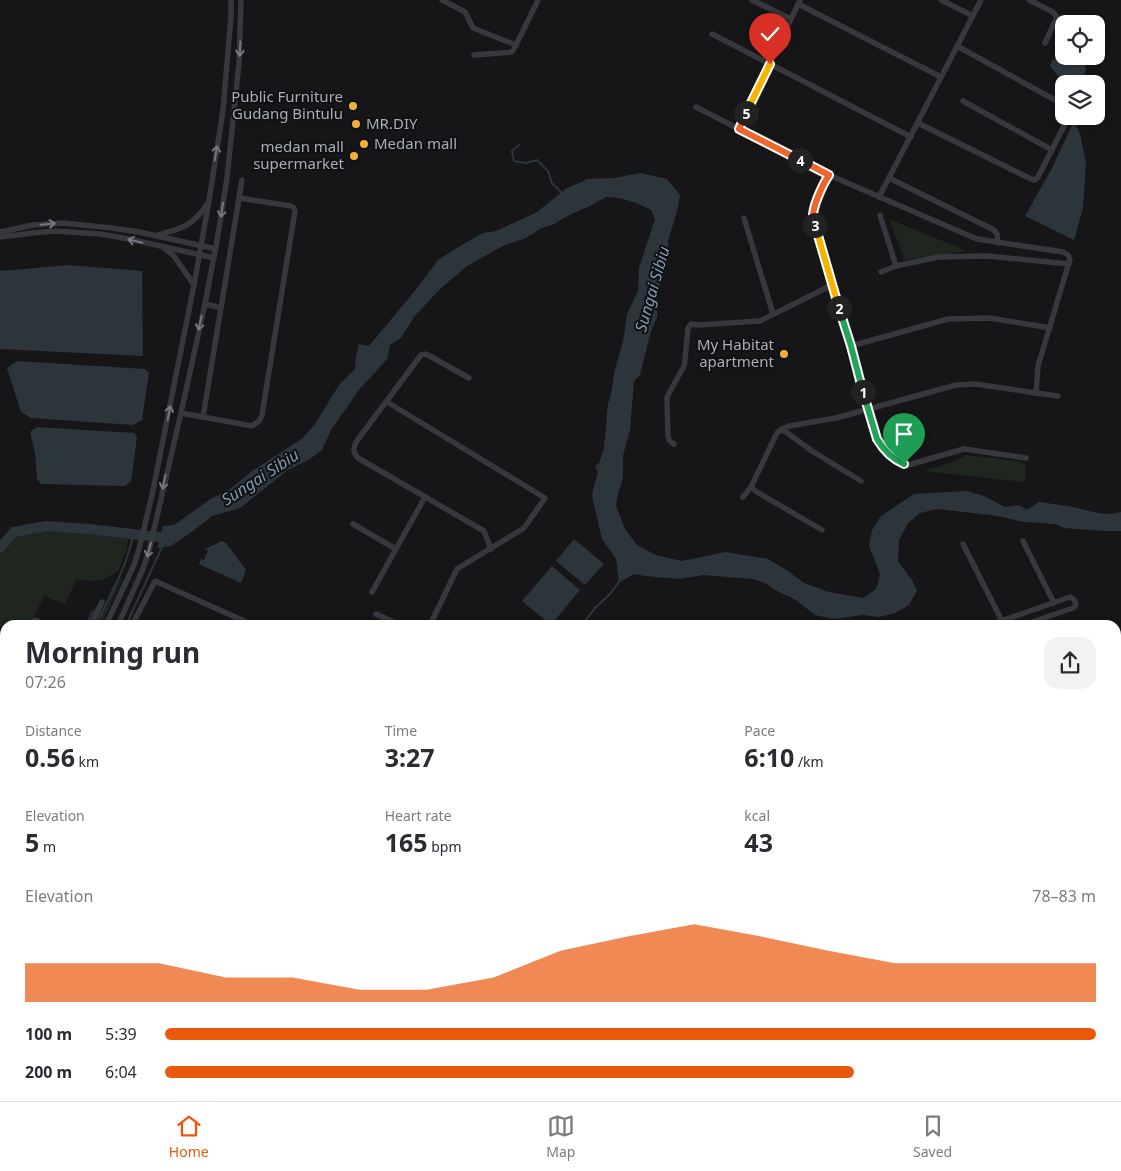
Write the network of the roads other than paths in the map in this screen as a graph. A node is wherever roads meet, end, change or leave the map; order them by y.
1 (231, 0) edge
2 (241, 0) edge
3 (442, 0) edge
4 (538, 0) edge
5 (752, 0) edge
6 (941, 0) edge
7 (981, 0) edge
8 (1028, 0) edge
9 (799, 2) edge
10 (973, 16) junction
11 (791, 19) junction
12 (712, 34) dead end
13 (1045, 43) dead end
14 (516, 45) junction
15 (957, 46) junction
16 (474, 55) dead end
17 (770, 64) junction
18 (942, 77) junction
19 (1055, 100) edge
20 (963, 101) dead end
21 (696, 107) dead end
22 (918, 123) junction
23 (1064, 125) edge
24 (739, 129) junction
25 (910, 137) junction
26 (1052, 150) junction
27 (829, 175) junction
28 (889, 178) junction
29 (242, 180) dead end
30 (880, 197) junction
31 (239, 198) junction
32 (209, 201) junction
33 (880, 215) dead end
34 (744, 218) dead end
35 (0, 232) edge
36 (156, 236) junction
37 (0, 237) edge
38 (998, 243) junction
39 (201, 246) junction
40 (162, 247) junction
41 (216, 249) junction
42 (200, 254) junction
43 (214, 258) junction
44 (1069, 264) junction
45 (896, 266) junction
46 (881, 272) dead end
47 (194, 284) junction
48 (832, 285) junction
49 (205, 304) junction
50 (221, 308) junction
51 (773, 314) junction
52 (1050, 328) junction
53 (851, 346) junction
54 (469, 378) dead end
55 (1036, 393) junction
56 (1058, 396) dead end
57 (387, 402) junction
58 (868, 410) junction
59 (181, 413) junction
60 (203, 417) junction
61 (782, 429) junction
62 (674, 444) dead end
63 (1026, 458) dead end
64 (861, 482) dead end
65 (750, 486) junction
66 (424, 497) junction
67 (743, 497) dead end
68 (353, 524) dead end
69 (822, 530) dead end
70 (1024, 541) dead end
71 (963, 544) dead end
72 (491, 548) junction
73 (396, 549) junction
74 (372, 592) dead end
75 (102, 602) dead end
76 (1054, 603) junction
77 (376, 614) dead end
78 (93, 620) edge
79 (108, 620) edge
80 (120, 620) edge
81 (135, 620) edge
82 (242, 620) edge
83 (389, 620) edge
84 (432, 620) edge
85 (1001, 620) edge
86 (1005, 620) edge
87 (1038, 620) edge

32 -> 1 street
2 -> 41 street
3 - 14 street
4 - 14 street
5 - 11 street
6 - 10 street
7 - 10 street
8 - 13 street
9 - 11 street
9 - 18 street
10 - 15 street
11 - 17 street
12 - 17 street
14 - 16 street
15 - 18 street
15 - 19 street
17 - 24 street
17 - 25 street
18 - 22 street
20 - 26 street
21 - 24 street
22 - 25 street
22 - 26 street
23 - 26 street
24 - 27 street
25 - 28 street
27 - 30 street
27 - 48 street
28 - 30 street
28 - 38 street
29 - 31 street
30 - 38 street
31 - 50 street
31 - 60 street
32 - 36 street
32 - 39 street
33 - 45 street
34 - 51 street
35 -> 36 street
36 - 39 street
40 -> 37 street
38 - 44 street
39 - 41 street
39 - 42 street
40 - 42 street
40 - 47 street
41 - 43 street
42 - 43 street
42 - 47 street
43 - 49 street
44 - 45 street
44 - 52 street
45 - 46 street
79 -> 47 street
48 - 51 street
48 - 53 street
49 - 50 street
49 -> 59 street
50 - 60 street
51 - 62 street
52 - 53 street
52 - 55 street
53 - 58 street
54 - 57 street
55 - 56 street
55 - 58 street
57 - 66 street
57 - 72 street
58 - 61 street
58 - 63 street
59 - 60 street
59 -> 80 street
61 - 64 street
61 - 65 street
65 - 67 street
65 - 69 street
66 - 72 street
66 - 73 street
68 - 73 street
70 - 76 street
71 - 85 street
72 - 84 street
73 - 74 street
75 - 78 street
76 - 86 street
76 - 87 street
77 - 83 street
81 - 82 street

